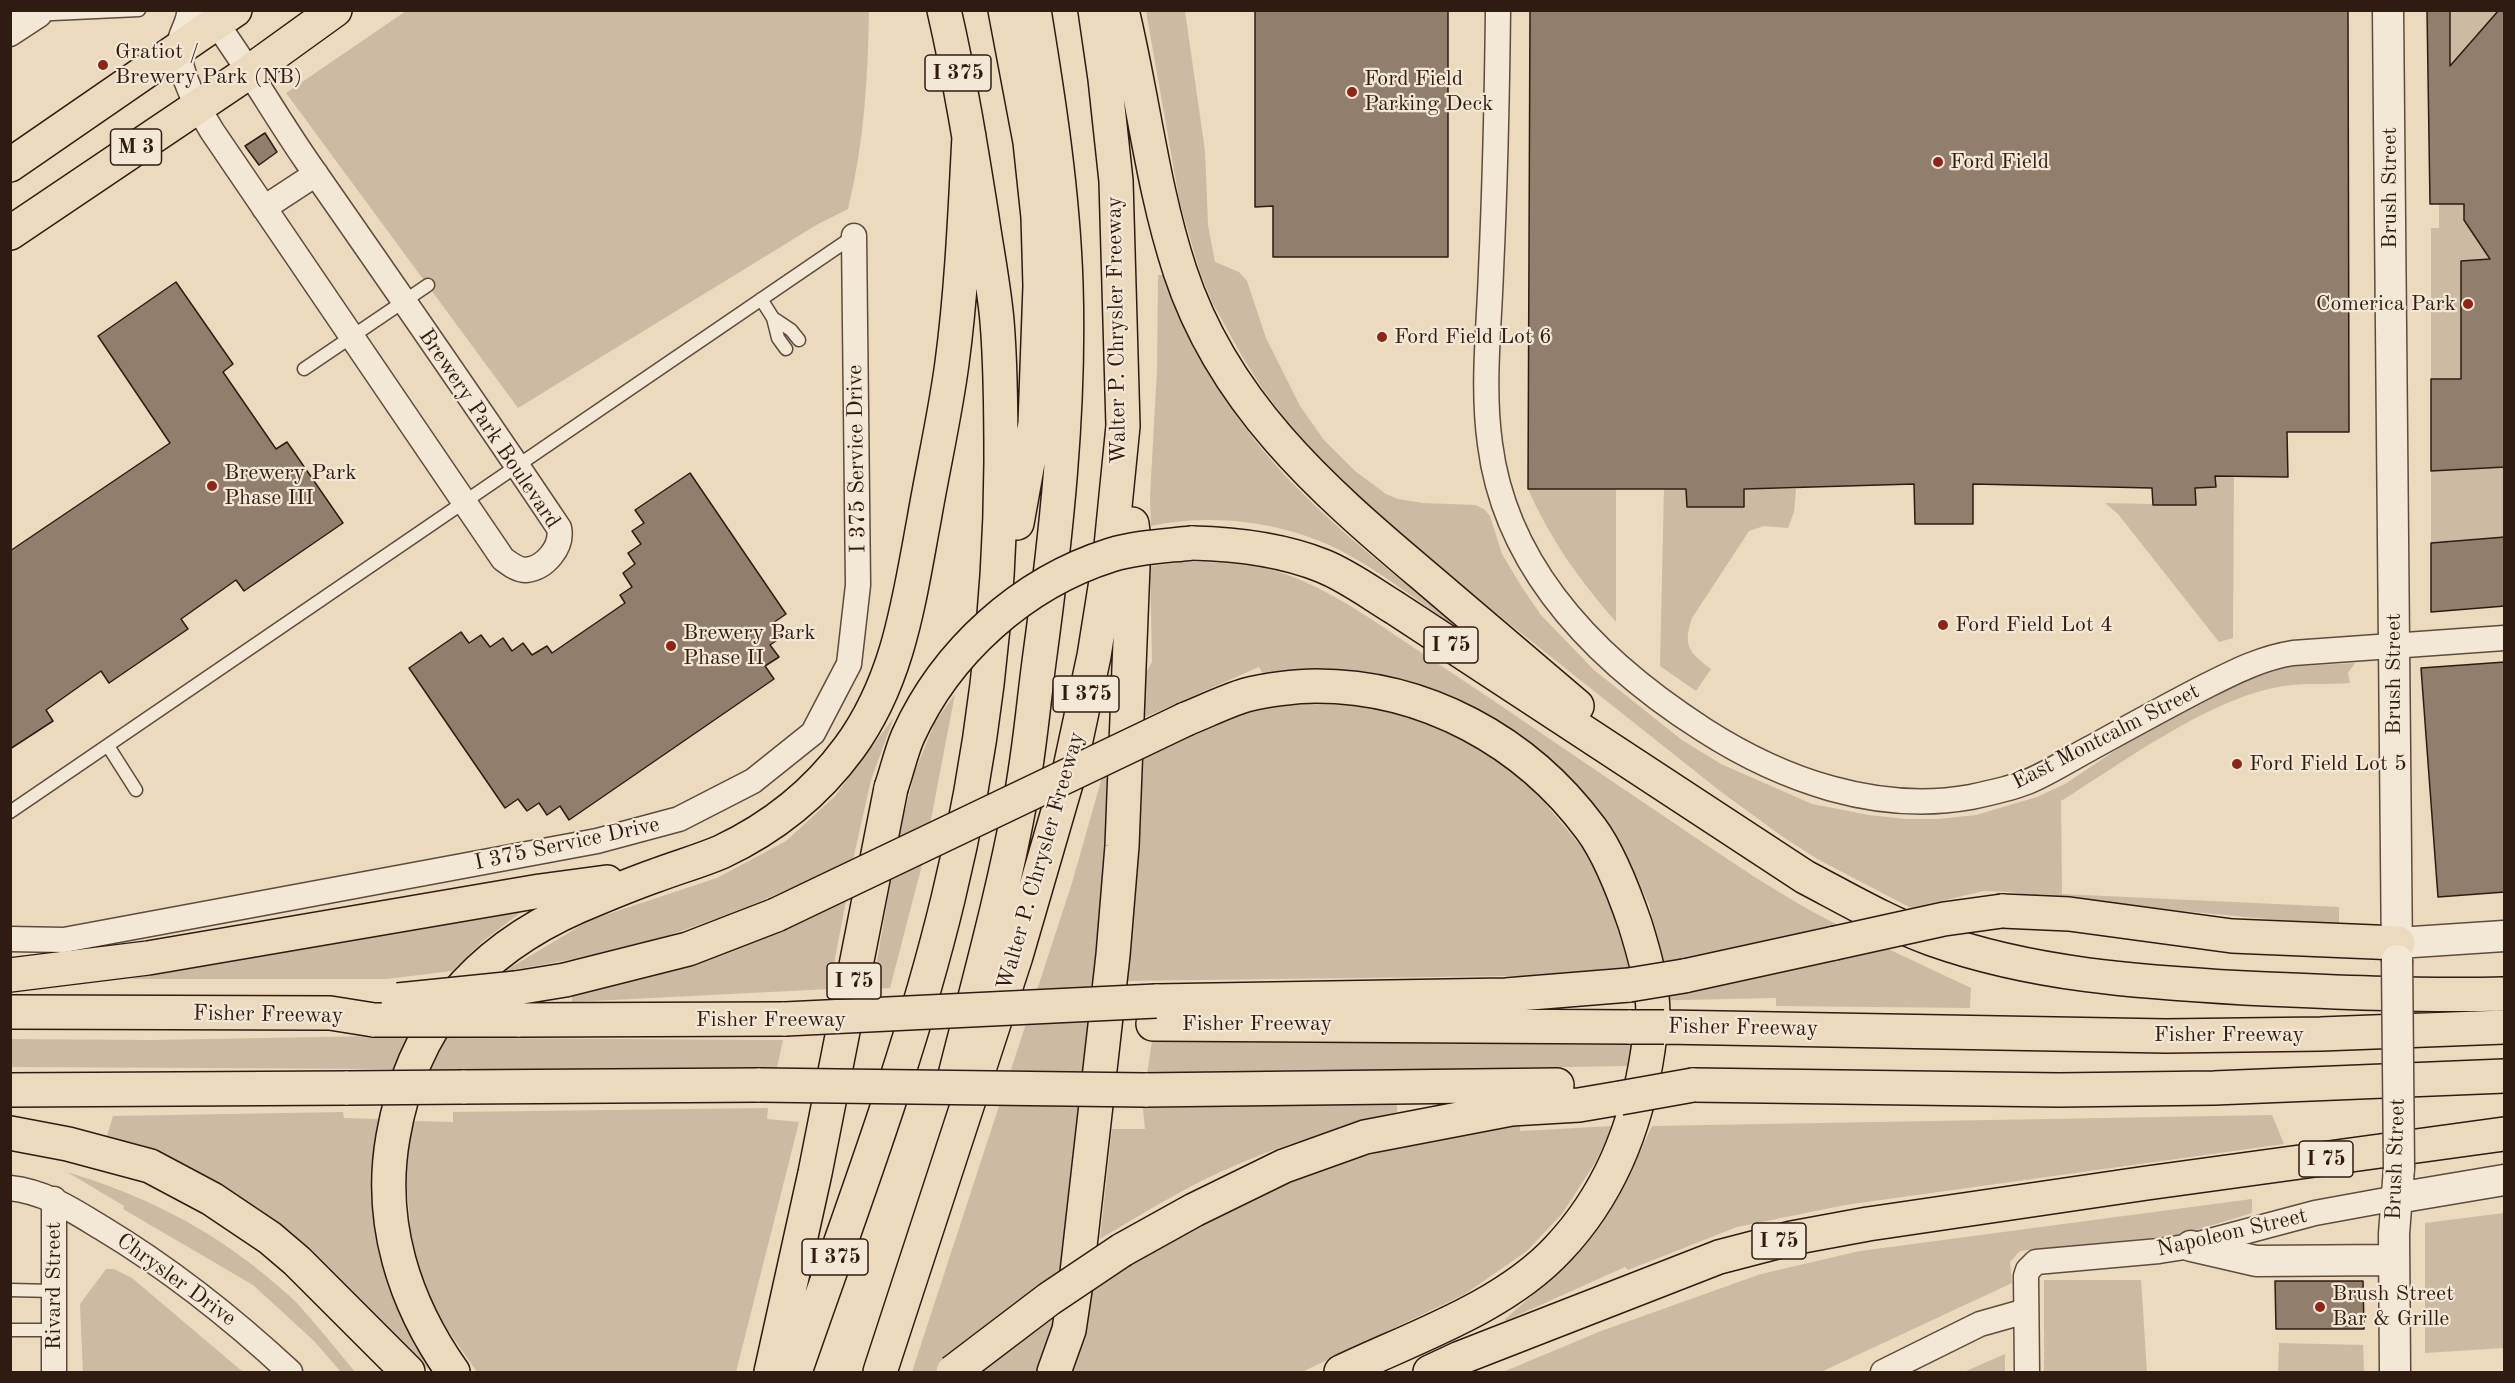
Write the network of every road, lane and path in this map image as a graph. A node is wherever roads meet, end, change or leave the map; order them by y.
1 (139, 10) edge
2 (314, 10) edge
3 (335, 10) edge
4 (945, 10) edge
5 (1095, 10) edge
6 (1122, 10) edge
7 (1498, 10) edge
8 (2388, 10) edge
9 (39, 15) junction
10 (207, 15) edge
11 (1021, 15) edge
12 (10, 16) edge
13 (10, 34) edge
14 (179, 48) junction
15 (245, 65) junction
16 (193, 99) junction
17 (969, 136) junction
18 (10, 165) edge
19 (316, 174) junction
20 (264, 208) junction
21 (10, 233) edge
22 (854, 236) joint
23 (428, 285) dead end
24 (761, 299) junction
25 (403, 301) junction
26 (773, 318) junction
27 (351, 337) junction
28 (799, 340) dead end
29 (786, 349) dead end
30 (304, 369) dead end
31 (1123, 426) junction
32 (517, 466) junction
33 (464, 501) junction
34 (2505, 638) edge
35 (2395, 647) junction
36 (987, 682) junction
37 (108, 746) junction
38 (136, 790) dead end
39 (1688, 800) junction
40 (10, 812) edge
41 (656, 875) junction
42 (2505, 936) edge
43 (10, 939) edge
44 (2397, 952) junction
45 (10, 975) edge
46 (2505, 994) edge
47 (516, 1004) junction
48 (10, 1012) edge
49 (1154, 1012) junction
50 (2505, 1027) edge
51 (2505, 1076) edge
52 (10, 1090) edge
53 (1622, 1090) junction
54 (10, 1132) edge
55 (2505, 1134) edge
56 (110, 1156) junction
57 (2505, 1180) edge
58 (10, 1188) edge
59 (2397, 1198) junction
60 (54, 1199) junction
61 (2191, 1246) junction
62 (2394, 1260) junction
63 (10, 1290) edge
64 (54, 1291) junction
65 (2026, 1311) junction
66 (10, 1330) edge
67 (54, 1330) junction
68 (891, 1340) junction
69 (54, 1372) edge
70 (290, 1372) edge
71 (382, 1372) edge
72 (408, 1372) edge
73 (453, 1372) edge
74 (771, 1372) edge
75 (795, 1372) edge
76 (880, 1372) edge
77 (953, 1372) edge
78 (1054, 1372) edge
79 (1341, 1372) edge
80 (1430, 1372) edge
81 (1883, 1372) edge
82 (2027, 1372) edge
83 (2395, 1372) edge

1 - 9 lane
2 - 15 main road
3 - 15 main road, M 3
4 - 17 main road, I 375
5 - 31 main road, Walter P. Chrysler Freeway / I 375
6 - 39 main road
7 - 35 street, East Montcalm Street
8 - 35 street, Brush Street
9 - 12 lane
9 - 13 street
10 - 14 main road, M 3
10 - 15 street
11 - 36 main road
11 - 68 main road
14 - 16 street
14 - 18 main road, M 3
15 - 16 main road, M 3
15 - 19 street, Brewery Park Boulevard
16 - 20 street, Brewery Park Boulevard
16 - 21 main road, M 3
17 - 36 main road, I 375
17 - 41 main road
19 - 20 street
19 - 25 street, Brewery Park Boulevard
20 - 27 street, Brewery Park Boulevard
22 - 24 lane
22 - 43 street, I 375 Service Drive
23 - 25 lane
24 - 26 lane
24 - 32 lane
25 - 27 lane
25 - 32 street, Brewery Park Boulevard
26 - 28 lane
26 - 29 lane
27 - 30 lane
27 - 33 street, Brewery Park Boulevard
31 - 68 main road, Walter P. Chrysler Freeway / I 375
31 - 78 main road
32 - 33 lane
32 - 33 street, Brewery Park Boulevard
33 - 37 lane
34 - 35 street, East Montcalm Street
35 - 44 street, Brush Street
36 - 75 main road, I 375
37 - 38 lane
37 - 40 lane
39 - 46 main road, I 75
39 - 74 main road, I 75, bridge
41 - 45 main road
41 - 73 main road
42 - 44 street
44 - 49 main road, bridge
44 - 59 street, Brush Street, bridge
47 - 48 main road, Fisher Freeway, bridge
47 - 49 main road, Fisher Freeway, bridge
47 - 79 main road, bridge
49 - 50 main road, Fisher Freeway, bridge
51 - 53 main road, bridge
52 - 53 main road, bridge
53 - 77 main road, bridge
54 - 56 main road
55 - 80 main road, I 75
56 - 71 main road
56 - 72 main road
57 - 59 street
58 - 60 street, Chrysler Drive
59 - 61 street, Napoleon Street
59 - 62 street, Brush Street
60 - 64 street, Rivard Street
60 - 70 street, Chrysler Drive
61 - 62 street
61 - 65 street, Napoleon Street
62 - 83 street, Brush Street
63 - 64 lane
64 - 67 street, Rivard Street
65 - 81 street
65 - 82 street
66 - 67 lane
67 - 69 street, Rivard Street
68 - 76 main road, Walter P. Chrysler Freeway / I 375

